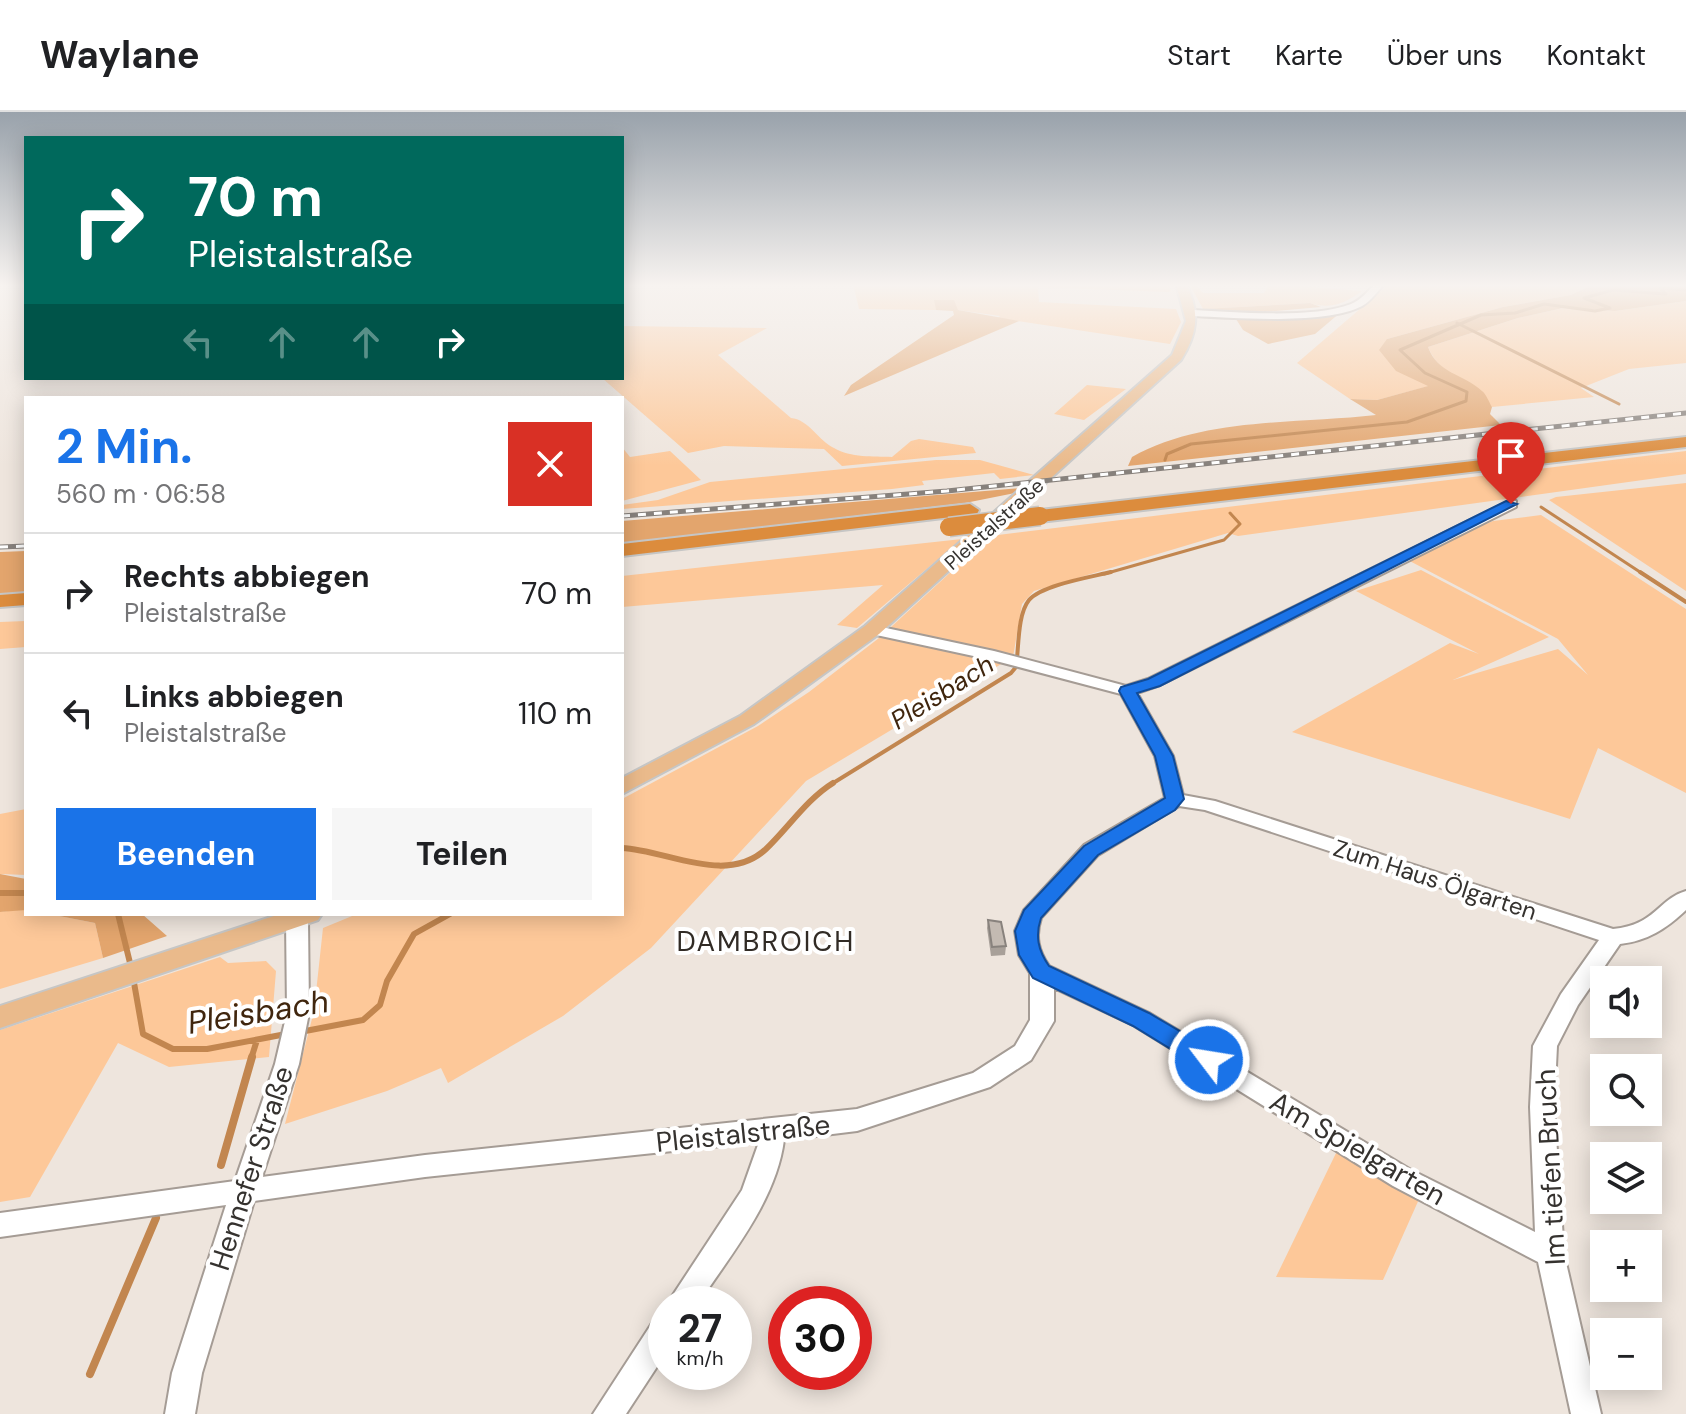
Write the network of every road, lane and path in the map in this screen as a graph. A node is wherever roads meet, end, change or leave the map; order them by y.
1 (1184, 345) edge
2 (1686, 429) edge
3 (1686, 442) edge
4 (1511, 504) dead end
5 (624, 550) edge
6 (624, 565) edge
7 (24, 599) edge
8 (0, 601) edge
9 (24, 616) edge
10 (0, 617) edge
11 (872, 630) junction
12 (1127, 691) junction
13 (624, 786) edge
14 (1175, 799) junction
15 (1686, 898) edge
16 (303, 916) edge
17 (1613, 937) junction
18 (1041, 972) junction
19 (0, 1017) edge
20 (773, 1131) junction
21 (244, 1191) junction
22 (0, 1225) edge
23 (1550, 1254) junction
24 (692, 1286) edge
25 (648, 1354) edge
26 (180, 1414) edge
27 (608, 1414) edge
28 (1586, 1414) edge

1 - 11 main road, Pleistalstraße
2 - 5 highway
3 - 6 highway, bridge
4 - 12 street
7 - 8 highway
9 - 10 highway
11 - 12 street
11 - 13 main road, Pleistalstraße
12 - 14 street
14 - 17 street, Zum Haus Ölgarten
14 - 18 street, Pleistalstraße
15 - 17 street
16 - 19 main road
16 - 21 street, Hennefer Straße
17 - 23 street, Im tiefen Bruch
18 - 20 street, Pleistalstraße
18 - 23 street, Am Spielgarten
20 - 21 street, Pleistalstraße
20 - 24 street
21 - 22 street, Pleistalstraße
21 - 26 street, Hennefer Straße
23 - 28 street, Im tiefen Bruch
25 - 27 street

